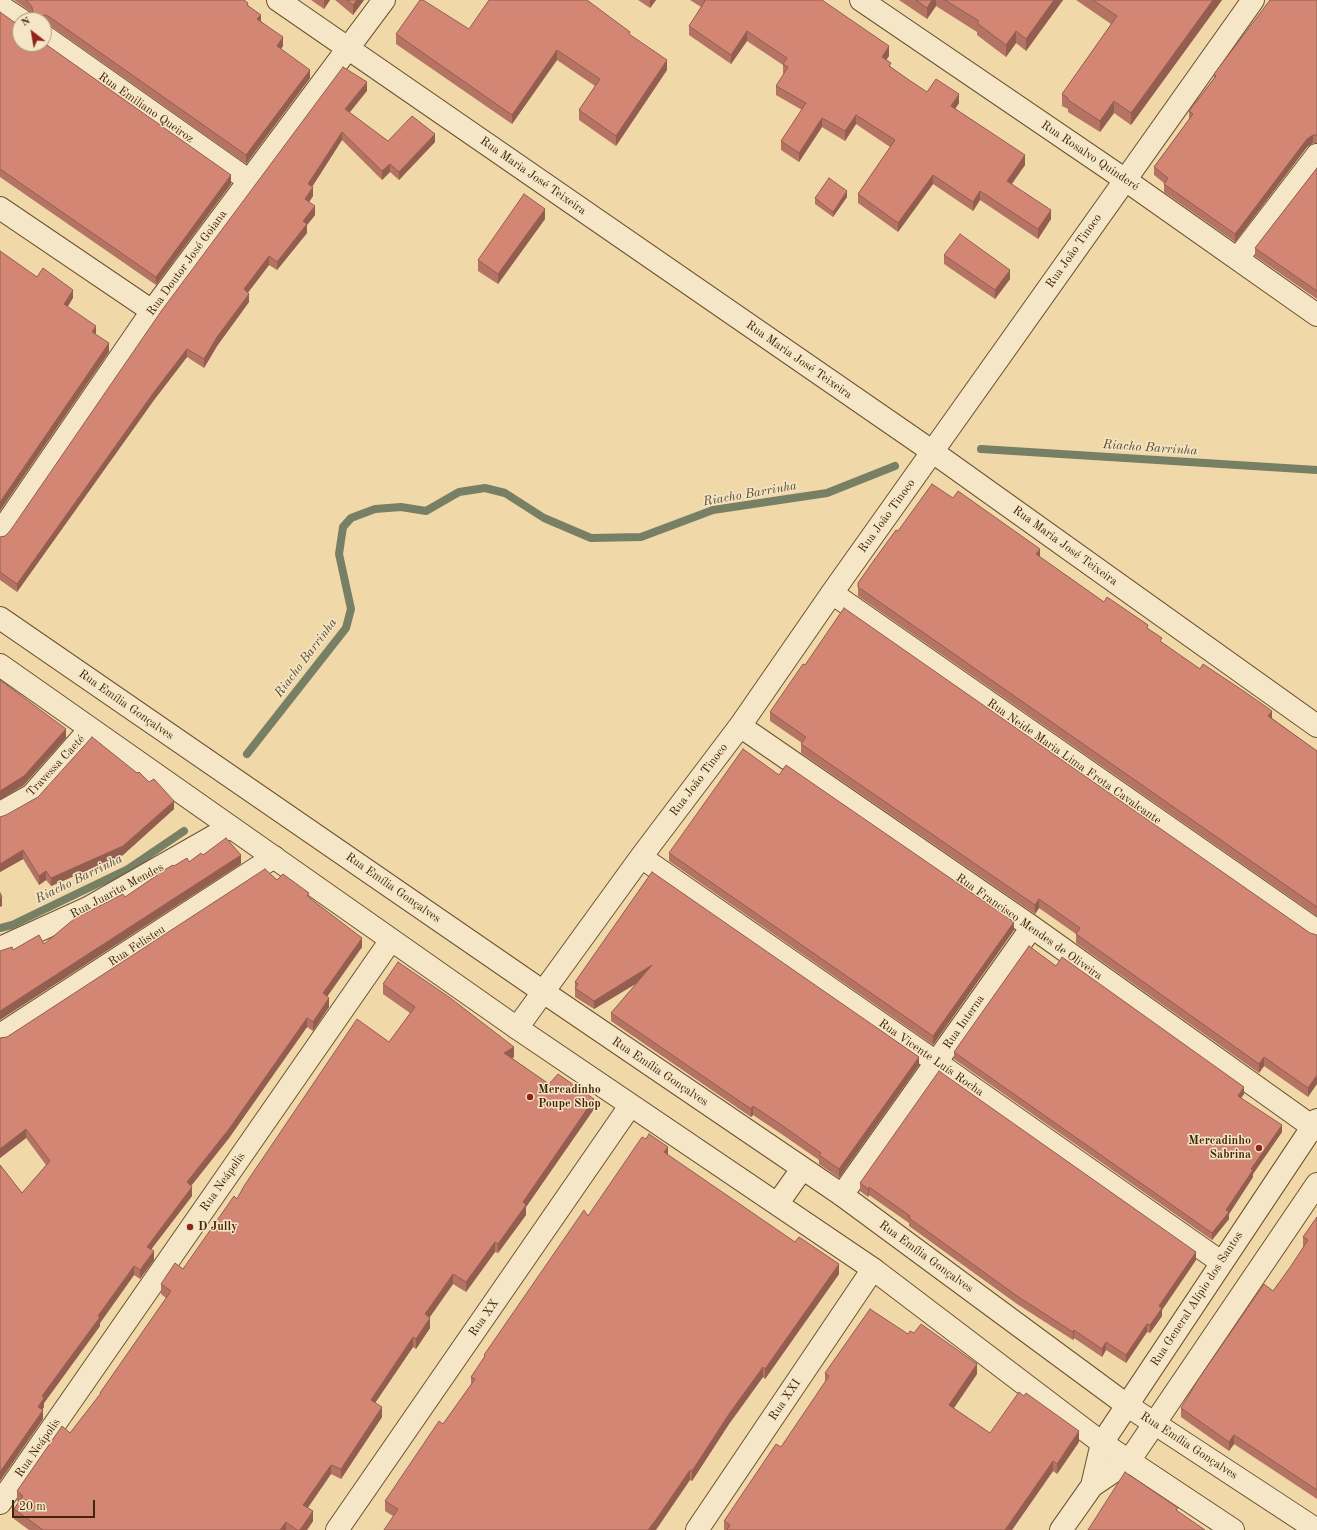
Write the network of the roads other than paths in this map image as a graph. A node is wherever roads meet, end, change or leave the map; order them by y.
1 (278, 0) edge
2 (384, 0) edge
3 (861, 0) edge
4 (1253, 0) edge
5 (0, 6) edge
6 (12, 14) edge
7 (52, 42) edge
8 (347, 48) junction
9 (1317, 155) edge
10 (1124, 179) junction
11 (248, 180) junction
12 (0, 208) edge
13 (1238, 258) junction
14 (152, 311) junction
15 (1317, 315) edge
16 (933, 452) junction
17 (0, 533) edge
18 (832, 593) junction
19 (0, 618) edge
20 (0, 665) edge
21 (740, 726) junction
22 (1317, 726) edge
23 (90, 729) junction
24 (0, 813) edge
25 (230, 827) junction
26 (274, 857) junction
27 (641, 857) junction
28 (1032, 927) junction
29 (1317, 931) edge
30 (391, 940) junction
31 (0, 948) edge
32 (542, 991) junction
33 (517, 1028) junction
34 (0, 1035) edge
35 (936, 1062) junction
36 (630, 1106) junction
37 (1315, 1126) edge
38 (802, 1169) junction
39 (1317, 1184) edge
40 (842, 1196) junction
41 (778, 1204) junction
42 (1221, 1262) junction
43 (873, 1269) junction
44 (1128, 1406) junction
45 (1154, 1424) junction
46 (1102, 1443) junction
47 (1129, 1461) junction
48 (1092, 1486) junction
49 (0, 1503) edge
50 (337, 1530) edge
51 (696, 1530) edge
52 (1061, 1530) edge
53 (1233, 1530) edge
54 (1317, 1530) edge

1 - 8 street, Rua Maria José Teixeira
2 - 8 street, Rua Doutor José Goiana
3 - 10 street, Rua Rosalvo Quinderé
4 - 10 street, Rua João Tinoco
5 - 6 street
7 - 11 street, Rua Emiliano Queiroz
8 - 11 street, Rua Doutor José Goiana
8 - 16 street, Rua Maria José Teixeira
9 - 13 street
10 - 13 street, Rua Rosalvo Quinderé
10 - 16 street, Rua João Tinoco
11 - 14 street, Rua Doutor José Goiana
12 - 14 street
13 - 15 street, Rua Rosalvo Quinderé
14 - 17 street, Rua Doutor José Goiana
16 - 18 street, Rua João Tinoco
16 - 22 street, Rua Maria José Teixeira
18 - 21 street, Rua João Tinoco
18 - 29 street, Rua Neide Maria Lima Frota Cavalcante
19 - 32 street, Rua Emília Gonçalves
20 - 23 street
21 - 27 street, Rua João Tinoco
21 - 28 street, Rua Francisco Mendes de Oliveira
23 - 24 street, Travessa Caeté
23 - 25 street
25 - 26 street
25 - 31 street, Rua Juarita Mendes
26 - 30 street
26 - 34 street, Rua Felisteu
27 - 32 street, Rua João Tinoco
27 - 35 street, Rua Vicente Luís Rocha
28 - 35 street, Rua Interna
28 - 37 street, Rua Francisco Mendes de Oliveira
30 - 33 street
30 - 49 street, Rua Neápolis
32 - 33 street, Rua João Tinoco
32 - 38 street, Rua Emília Gonçalves
33 - 36 street
35 - 40 street, Rua Interna
35 - 42 street, Rua Vicente Luís Rocha
36 - 41 street
36 - 50 street, Rua XX
37 - 42 street, Rua General Alípio dos Santos
38 - 40 street, Rua Emília Gonçalves
38 - 41 street
39 - 45 street, Rua General Alípio dos Santos
40 - 44 street, Rua Emília Gonçalves
41 - 43 street
42 - 44 street, Rua General Alípio dos Santos
43 - 46 street
43 - 51 street, Rua XXI
44 - 45 street, Rua Emília Gonçalves
44 - 46 street, Rua General Alípio dos Santos
45 - 47 street, Rua General Alípio dos Santos
45 - 54 street, Rua Emília Gonçalves
46 - 47 street
46 - 48 street, Rua General Alípio dos Santos
47 - 48 street, Rua General Alípio dos Santos
47 - 53 street
48 - 52 street, Rua General Alípio dos Santos

